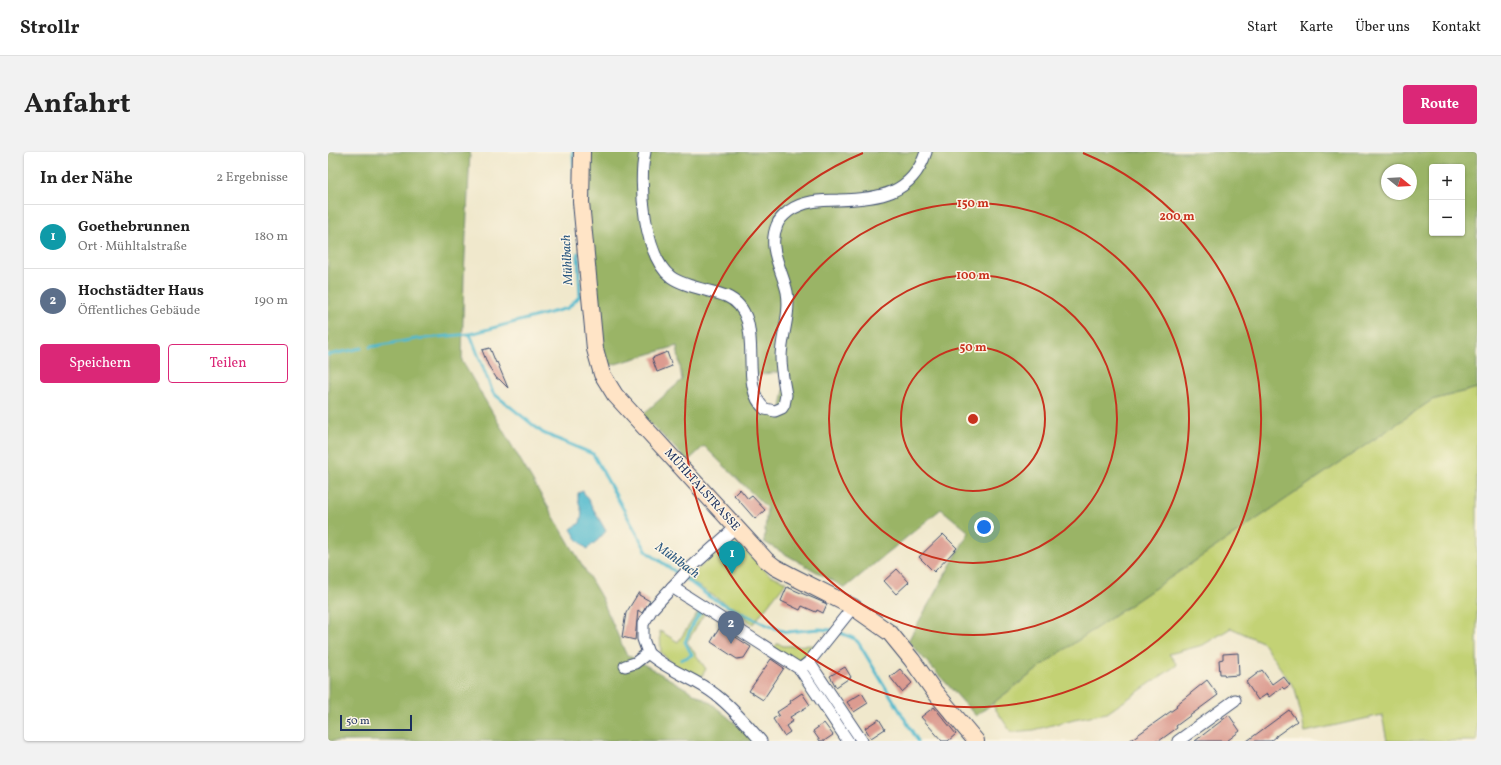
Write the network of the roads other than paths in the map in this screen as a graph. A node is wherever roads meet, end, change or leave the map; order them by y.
1 (582, 152) edge
2 (645, 152) edge
3 (926, 152) edge
4 (736, 527) junction
5 (680, 579) junction
6 (853, 607) junction
7 (648, 653) junction
8 (809, 662) junction
9 (625, 666) dead end
10 (800, 669) junction
11 (1235, 700) dead end
12 (761, 741) edge
13 (848, 741) edge
14 (862, 741) edge
15 (976, 741) edge
16 (1178, 741) edge

1 - 4 main road, MÜHLTALSTRASSE
2 - 3 street
4 - 5 street
4 - 6 main road, MÜHLTALSTRASSE
5 - 7 street
5 - 10 street
6 - 8 street
6 - 15 main road, MÜHLTALSTRASSE
7 - 9 street
7 - 12 street
8 - 10 street
8 - 14 street
10 - 13 street
11 - 16 street

